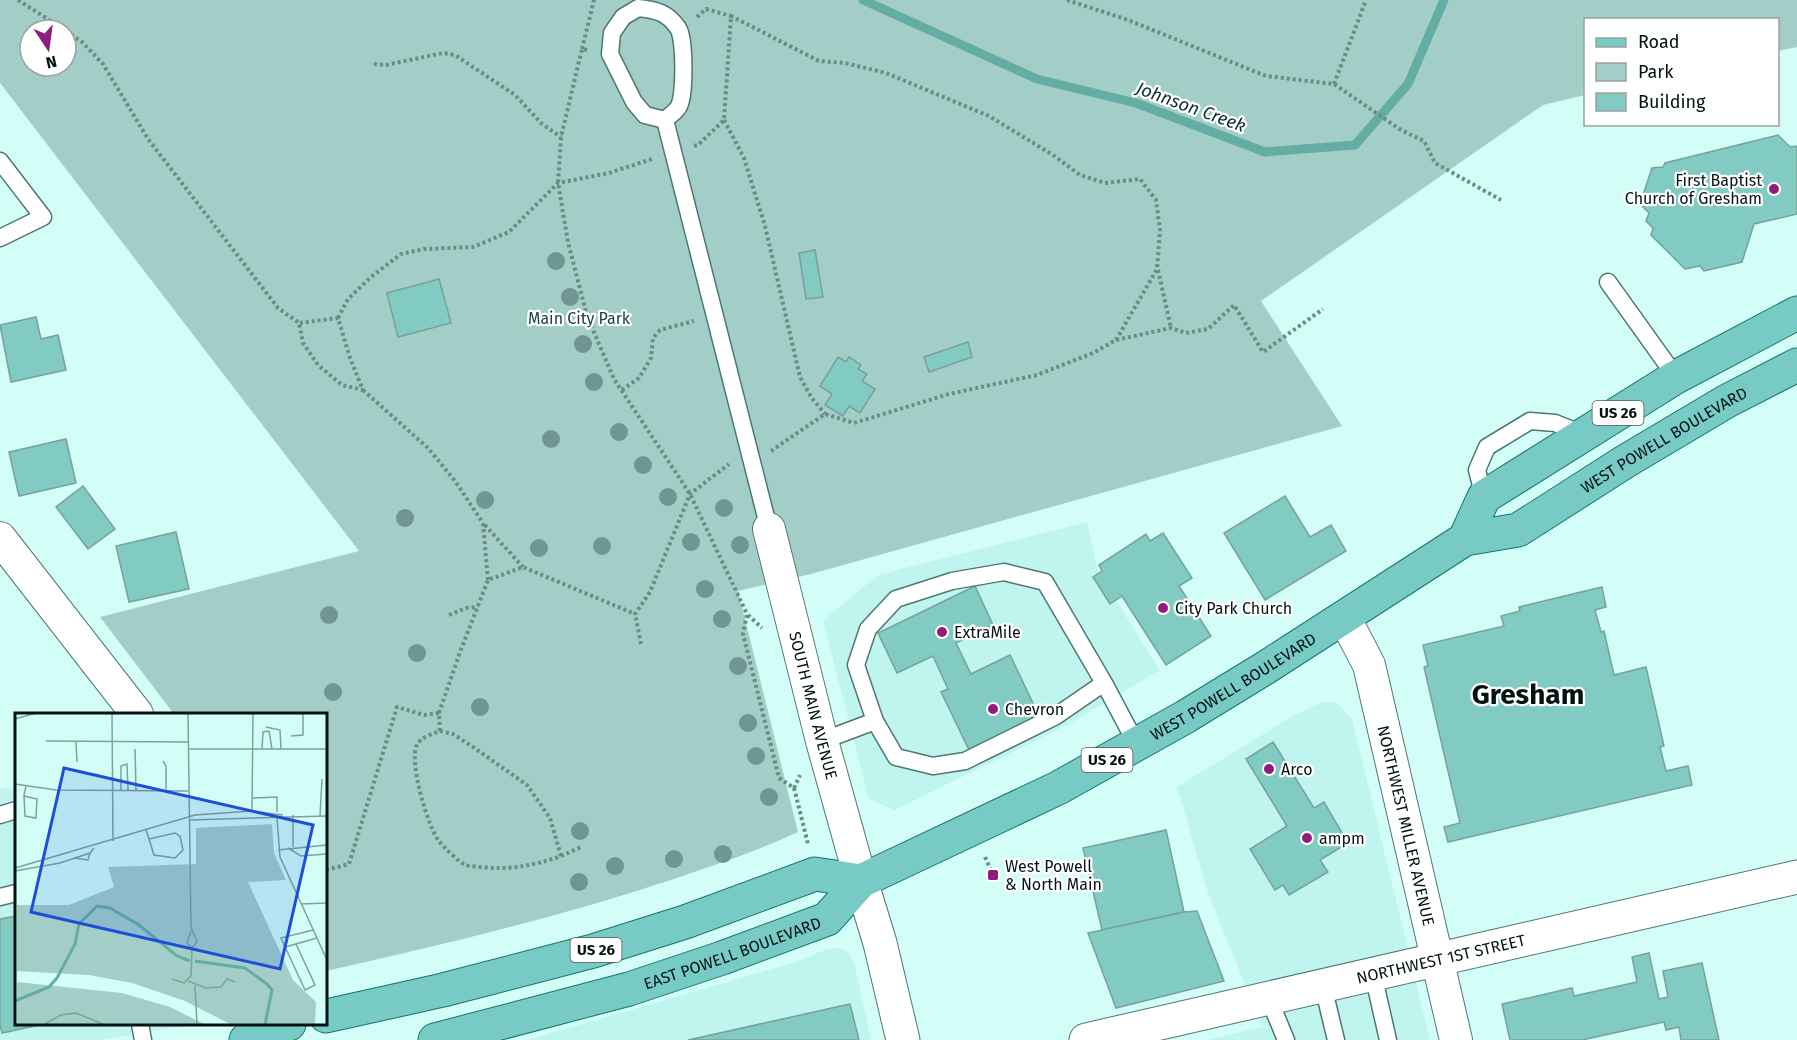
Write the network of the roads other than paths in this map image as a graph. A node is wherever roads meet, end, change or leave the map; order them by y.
1 (637, 4) edge
2 (665, 120) junction
3 (0, 162) edge
4 (0, 238) edge
5 (1608, 282) dead end
6 (1797, 313) edge
7 (1797, 365) edge
8 (1676, 377) junction
9 (769, 529) joint
10 (0, 538) edge
11 (1465, 539) junction
12 (1344, 617) junction
13 (1104, 683) junction
14 (136, 713) edge
15 (875, 721) junction
16 (822, 741) junction
17 (1136, 743) junction
18 (15, 810) edge
19 (0, 815) edge
20 (1797, 877) edge
21 (861, 881) junction
22 (15, 893) edge
23 (0, 897) edge
24 (593, 951) junction
25 (1438, 959) junction
26 (1373, 974) junction
27 (1323, 986) junction
28 (1269, 999) junction
29 (327, 1016) edge
30 (140, 1025) edge
31 (143, 1040) edge
32 (437, 1040) edge
33 (903, 1040) edge
34 (1086, 1040) edge
35 (1286, 1040) edge
36 (1336, 1040) edge
37 (1388, 1040) edge
38 (1456, 1040) edge

1 - 2 lane
1 - 2 lane
2 - 9 lane
3 - 4 lane
5 - 8 lane
6 - 8 main road, US 26
7 - 11 main road, WEST POWELL BOULEVARD / US 26
8 - 11 main road, US 26
9 - 16 street, SOUTH MAIN AVENUE
10 - 14 street
11 - 12 main road, WEST POWELL BOULEVARD / US 26
12 - 17 main road, WEST POWELL BOULEVARD / US 26
12 - 25 street, NORTHWEST MILLER AVENUE
13 - 15 lane
13 - 15 lane
13 - 17 lane
15 - 16 lane
16 - 21 street, SOUTH MAIN AVENUE
17 - 21 main road, WEST POWELL BOULEVARD / US 26
18 - 19 lane
20 - 25 street, NORTHWEST 1ST STREET
21 - 24 main road, US 26
21 - 32 main road, EAST POWELL BOULEVARD / US 26
21 - 33 street
22 - 23 lane
24 - 29 main road, US 26
24 - 32 main road
25 - 26 street, NORTHWEST 1ST STREET
25 - 38 street, NORTHWEST MILLER AVENUE
26 - 27 street, NORTHWEST 1ST STREET
26 - 37 lane
27 - 28 street, NORTHWEST 1ST STREET
27 - 36 lane
28 - 34 street, NORTHWEST 1ST STREET
28 - 35 lane
30 - 31 lane

